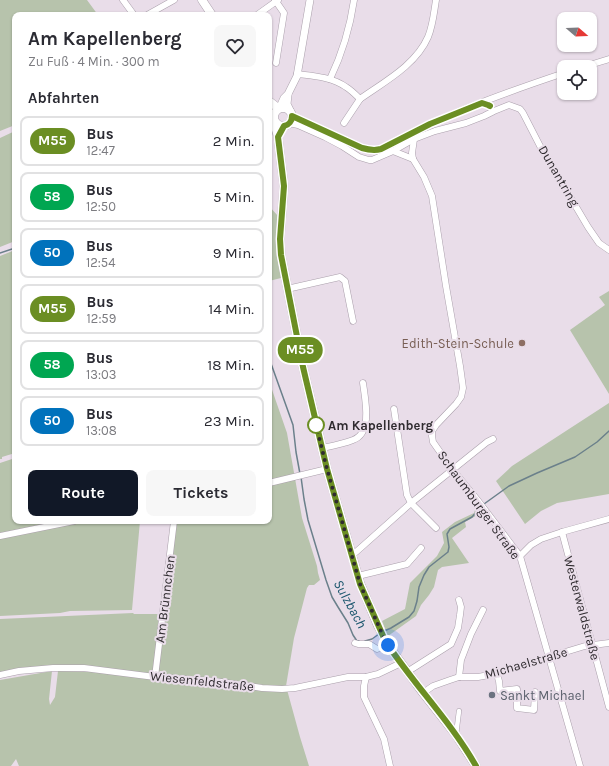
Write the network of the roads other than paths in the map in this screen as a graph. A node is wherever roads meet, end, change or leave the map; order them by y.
1 (123, 0) edge
2 (174, 0) edge
3 (202, 0) edge
4 (310, 0) edge
5 (354, 0) edge
6 (436, 0) edge
7 (276, 1) edge
8 (132, 12) edge
9 (152, 12) edge
10 (210, 12) edge
11 (261, 12) edge
12 (609, 59) edge
13 (276, 63) dead end
14 (597, 63) edge
15 (297, 74) junction
16 (557, 75) edge
17 (330, 79) junction
18 (506, 93) junction
19 (286, 96) junction
20 (272, 99) edge
21 (360, 99) junction
22 (482, 103) junction
23 (509, 105) junction
24 (275, 108) edge
25 (489, 114) junction
26 (286, 120) junction
27 (344, 123) dead end
28 (332, 137) junction
29 (414, 139) junction
30 (353, 143) junction
31 (362, 148) junction
32 (393, 151) junction
33 (352, 153) junction
34 (361, 158) junction
35 (414, 159) junction
36 (609, 250) edge
37 (287, 289) junction
38 (353, 321) dead end
39 (364, 383) dead end
40 (394, 409) dead end
41 (493, 439) dead end
42 (322, 448) junction
43 (327, 469) junction
44 (452, 470) junction
45 (272, 482) edge
46 (411, 503) junction
47 (609, 519) edge
48 (59, 524) edge
49 (174, 524) edge
50 (436, 528) dead end
51 (562, 532) junction
52 (0, 536) edge
53 (421, 548) dead end
54 (351, 553) junction
55 (520, 556) junction
56 (358, 576) junction
57 (459, 600) dead end
58 (483, 610) dead end
59 (386, 642) junction
60 (355, 643) dead end
61 (609, 643) edge
62 (592, 645) junction
63 (548, 657) junction
64 (401, 663) junction
65 (407, 672) junction
66 (496, 672) junction
67 (0, 675) edge
68 (155, 677) junction
69 (366, 677) junction
70 (459, 677) junction
71 (535, 692) dead end
72 (423, 693) junction
73 (609, 707) edge
74 (459, 711) dead end
75 (456, 734) junction
76 (390, 766) edge
77 (475, 766) edge
78 (580, 766) edge

1 - 8 street
2 - 9 street
3 - 10 main road
4 - 15 street
5 - 17 street
6 - 21 street
7 - 11 street
7 - 13 street
12 - 14 street
15 - 17 street
15 - 19 street
16 - 18 street
17 - 21 street
18 - 22 street
18 - 23 street
19 - 20 street
19 - 24 street
19 - 26 street
21 - 27 street
22 - 25 street
22 - 31 street
23 - 25 street
23 - 36 street, Dunantring
24 - 26 main road
24 - 26 main road
25 - 29 street
26 - 28 street
26 - 37 main road
28 - 30 street
28 - 33 street
29 - 32 street
29 - 35 street, Schaumburger Straße
30 - 31 street
30 - 33 street
31 - 34 street
32 - 34 street
32 - 35 street
33 - 34 street
35 - 44 street, Schaumburger Straße
37 - 38 street
37 - 42 main road
39 - 42 street
40 - 46 street
41 - 44 street
42 - 43 main road
43 - 45 street
43 - 54 main road
44 - 46 street
44 - 55 street, Schaumburger Straße
46 - 50 street
46 - 54 street
47 - 51 street
48 - 52 street
49 - 68 street, Am Brünnchen
51 - 55 street
51 - 62 street, Westerwaldstraße
53 - 56 street
54 - 56 main road
55 - 63 street, Schaumburger Straße
56 - 59 main road
57 - 65 street
58 - 70 street
59 - 60 street
59 - 64 main road
61 - 62 street, Michaelstraße
62 - 63 street, Michaelstraße
62 - 73 street, Westerwaldstraße
63 - 66 street, Michaelstraße
63 - 78 street, Schaumburger Straße
64 - 65 main road
64 - 69 street, Wiesenfeldstraße
65 - 72 main road
66 - 70 street, Michaelstraße
66 - 71 street
67 - 68 street, Wiesenfeldstraße
68 - 69 street, Wiesenfeldstraße
69 - 76 street
70 - 72 street, Michaelstraße
72 - 75 main road
74 - 75 street
75 - 77 main road

